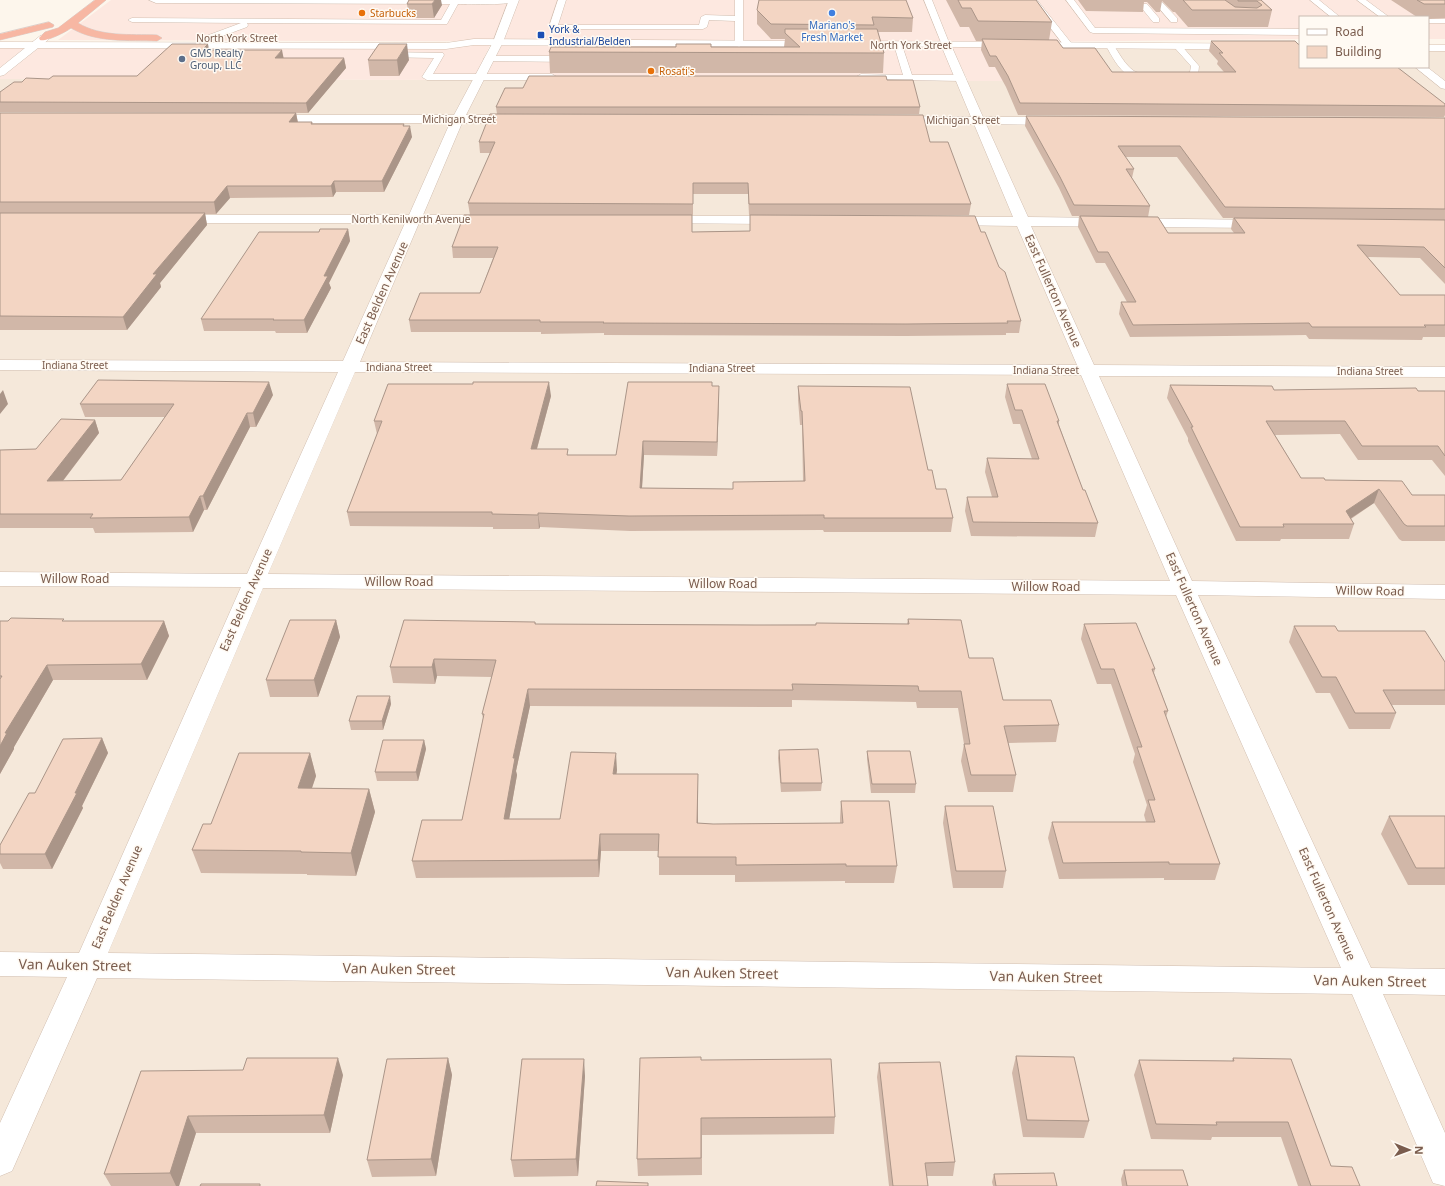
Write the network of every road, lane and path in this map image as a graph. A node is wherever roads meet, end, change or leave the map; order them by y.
1 (101, 0) edge
2 (514, 0) edge
3 (562, 0) edge
4 (739, 0) edge
5 (928, 0) edge
6 (1033, 0) edge
7 (1070, 0) edge
8 (1156, 0) edge
9 (1314, 0) edge
10 (1362, 0) edge
11 (193, 1) edge
12 (269, 1) junction
13 (380, 1) edge
14 (456, 1) edge
15 (346, 2) junction
16 (1144, 6) dead end
17 (151, 7) edge
18 (200, 10) dead end
19 (1335, 16) edge
20 (1384, 16) edge
21 (740, 19) junction
22 (1177, 20) junction
23 (1232, 21) edge
24 (1429, 21) edge
25 (1445, 21) edge
26 (328, 22) junction
27 (71, 23) junction
28 (245, 27) junction
29 (49, 30) junction
30 (1182, 31) junction
31 (1245, 32) junction
32 (1299, 32) edge
33 (0, 37) edge
34 (157, 38) junction
35 (209, 38) junction
36 (474, 42) junction
37 (498, 42) junction
38 (739, 44) junction
39 (827, 44) edge
40 (842, 44) edge
41 (898, 44) junction
42 (34, 45) junction
43 (946, 45) junction
44 (0, 46) edge
45 (382, 46) junction
46 (1069, 46) junction
47 (1110, 46) junction
48 (1178, 46) junction
49 (1194, 47) junction
50 (1262, 47) junction
51 (1299, 48) edge
52 (1429, 48) edge
53 (1445, 48) edge
54 (488, 59) junction
55 (537, 59) junction
56 (584, 60) edge
57 (1421, 68) edge
58 (0, 72) edge
59 (479, 78) junction
60 (528, 78) junction
61 (560, 78) edge
62 (853, 78) edge
63 (908, 78) junction
64 (961, 78) junction
65 (1445, 86) edge
66 (253, 119) edge
67 (458, 119) junction
68 (529, 119) edge
69 (884, 120) edge
70 (979, 120) junction
71 (1066, 121) edge
72 (159, 219) edge
73 (414, 219) junction
74 (510, 220) edge
75 (646, 220) edge
76 (790, 220) edge
77 (934, 221) edge
78 (1022, 221) junction
79 (1277, 224) edge
80 (0, 364) edge
81 (350, 366) junction
82 (1088, 370) junction
83 (1445, 372) edge
84 (0, 578) edge
85 (255, 580) junction
86 (1184, 588) junction
87 (1445, 592) edge
88 (0, 964) edge
89 (88, 965) junction
90 (1362, 981) junction
91 (1445, 982) edge
92 (0, 1160) edge
93 (1445, 1171) edge

1 - 27 highway
2 - 14 lane
2 - 37 street, East Belden Avenue
3 - 21 lane
4 - 21 lane
5 - 43 lane
6 - 46 lane
7 - 30 lane
8 - 22 lane
9 - 19 lane
10 - 20 lane
11 - 12 lane
11 - 17 lane
12 - 15 lane
12 - 28 lane
13 - 14 lane
13 - 15 lane
14 - 26 lane
15 - 26 lane
16 - 22 lane
17 - 18 lane
17 - 28 lane
21 - 38 lane
22 - 30 lane
23 - 31 lane
24 - 25 lane
26 - 28 lane
27 - 29 highway
27 - 34 highway
28 - 35 lane
29 - 33 street, North York Street
29 - 34 street, North York Street
29 - 42 street
30 - 31 lane
30 - 49 lane
31 - 32 lane
31 - 50 lane
34 - 35 street, North York Street
35 - 36 street, North York Street
36 - 37 street, North York Street
36 - 45 street, North York Street
37 - 38 street, North York Street
37 - 54 street, East Belden Avenue
38 - 39 street, North York Street
40 - 41 street, North York Street
41 - 43 street, North York Street
41 - 63 lane
42 - 44 street, North York Street
42 - 45 street, North York Street
42 - 58 street
43 - 46 street, North York Street
43 - 64 street, East Fullerton Avenue
45 - 59 lane
46 - 47 street, North York Street
47 - 48 street, North York Street
47 - 48 lane
48 - 49 street, North York Street
49 - 50 street, North York Street
50 - 51 street, North York Street
52 - 53 street
54 - 55 lane
54 - 59 street, East Belden Avenue
55 - 56 lane
55 - 60 lane
57 - 65 street
59 - 60 lane
59 - 67 street, East Belden Avenue
60 - 61 lane
62 - 63 lane
63 - 64 lane
64 - 70 street, East Fullerton Avenue
66 - 67 street, Michigan Street
67 - 68 street, Michigan Street
67 - 73 street, East Belden Avenue
69 - 70 street, Michigan Street
70 - 71 street, Michigan Street
70 - 78 street, East Fullerton Avenue
72 - 73 street, North Kenilworth Avenue
73 - 74 street, North Kenilworth Avenue
73 - 81 street, East Belden Avenue
75 - 76 street
77 - 78 street
78 - 79 street
78 - 82 street, East Fullerton Avenue
80 - 81 street, Indiana Street
81 - 82 street, Indiana Street
81 - 85 street, East Belden Avenue
82 - 83 street, Indiana Street
82 - 86 street, East Fullerton Avenue
84 - 85 street, Willow Road
85 - 86 street, Willow Road
85 - 89 street, East Belden Avenue
86 - 87 street, Willow Road
86 - 90 street, East Fullerton Avenue
88 - 89 street, Van Auken Street
89 - 90 street, Van Auken Street
89 - 92 street, East Belden Avenue
90 - 91 street, Van Auken Street
90 - 93 street, East Fullerton Avenue

